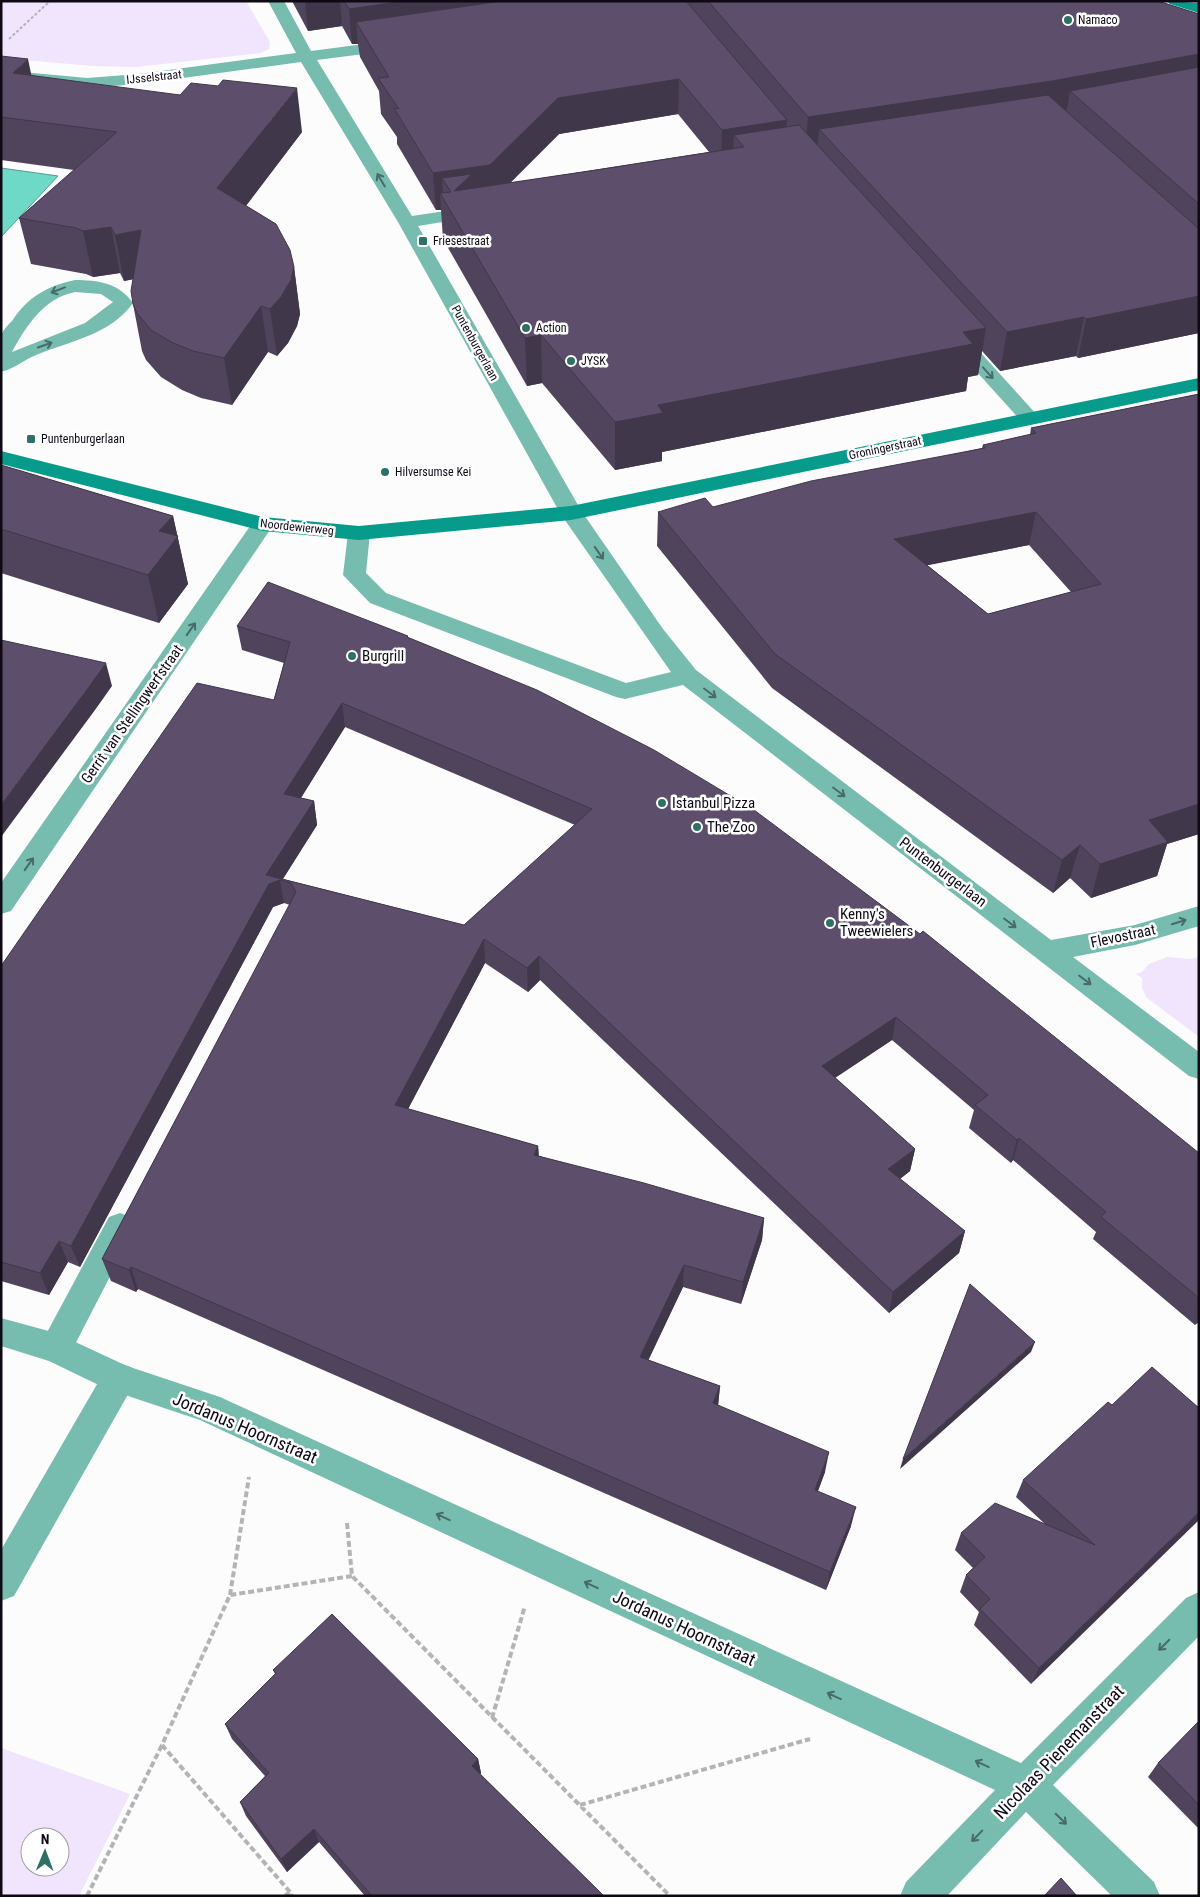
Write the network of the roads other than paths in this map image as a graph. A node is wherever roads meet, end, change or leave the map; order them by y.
1 (276, 1) edge
2 (1174, 1) edge
3 (1199, 8) edge
4 (415, 43) edge
5 (307, 58) junction
6 (1, 75) edge
7 (495, 208) edge
8 (407, 222) junction
9 (944, 323) edge
10 (1, 353) edge
11 (1, 366) edge
12 (1199, 384) edge
13 (1028, 418) junction
14 (1, 457) edge
15 (571, 513) junction
16 (263, 524) junction
17 (359, 533) junction
18 (687, 676) junction
19 (1, 904) edge
20 (1199, 916) edge
21 (1046, 951) junction
22 (1199, 1068) edge
23 (130, 1206) edge
24 (1, 1332) edge
25 (56, 1348) junction
26 (119, 1378) junction
27 (1, 1584) edge
28 (1199, 1610) edge
29 (1026, 1785) junction
30 (920, 1896) edge
31 (1140, 1896) edge

1 - 5 street, Puntenburgerlaan
2 - 3 street
4 - 5 street, IJsselstraat
5 - 6 street, IJsselstraat
8 -> 5 street, Puntenburgerlaan
7 - 8 street
8 - 15 street, Puntenburgerlaan
9 -> 13 street
11 -> 10 street
12 - 13 street, Groningerstraat
13 - 15 street, Groningerstraat
14 - 16 street, Noordewierweg
15 - 17 street, Noordewierweg
15 -> 18 street, Puntenburgerlaan
16 - 17 street, Noordewierweg
19 -> 16 street, Gerrit van Stellingwerfstraat
17 - 18 street
18 -> 21 street, Puntenburgerlaan
21 -> 20 street, Flevostraat
21 -> 22 street, Puntenburgerlaan
23 - 25 street
24 - 25 street, Jordanus Hoornstraat
25 - 26 street, Jordanus Hoornstraat
26 - 27 street
29 -> 26 street, Jordanus Hoornstraat
28 -> 29 street, Nicolaas Pienemanstraat
29 -> 30 street, Nicolaas Pienemanstraat
29 -> 31 street, Jordanus Hoornstraat

